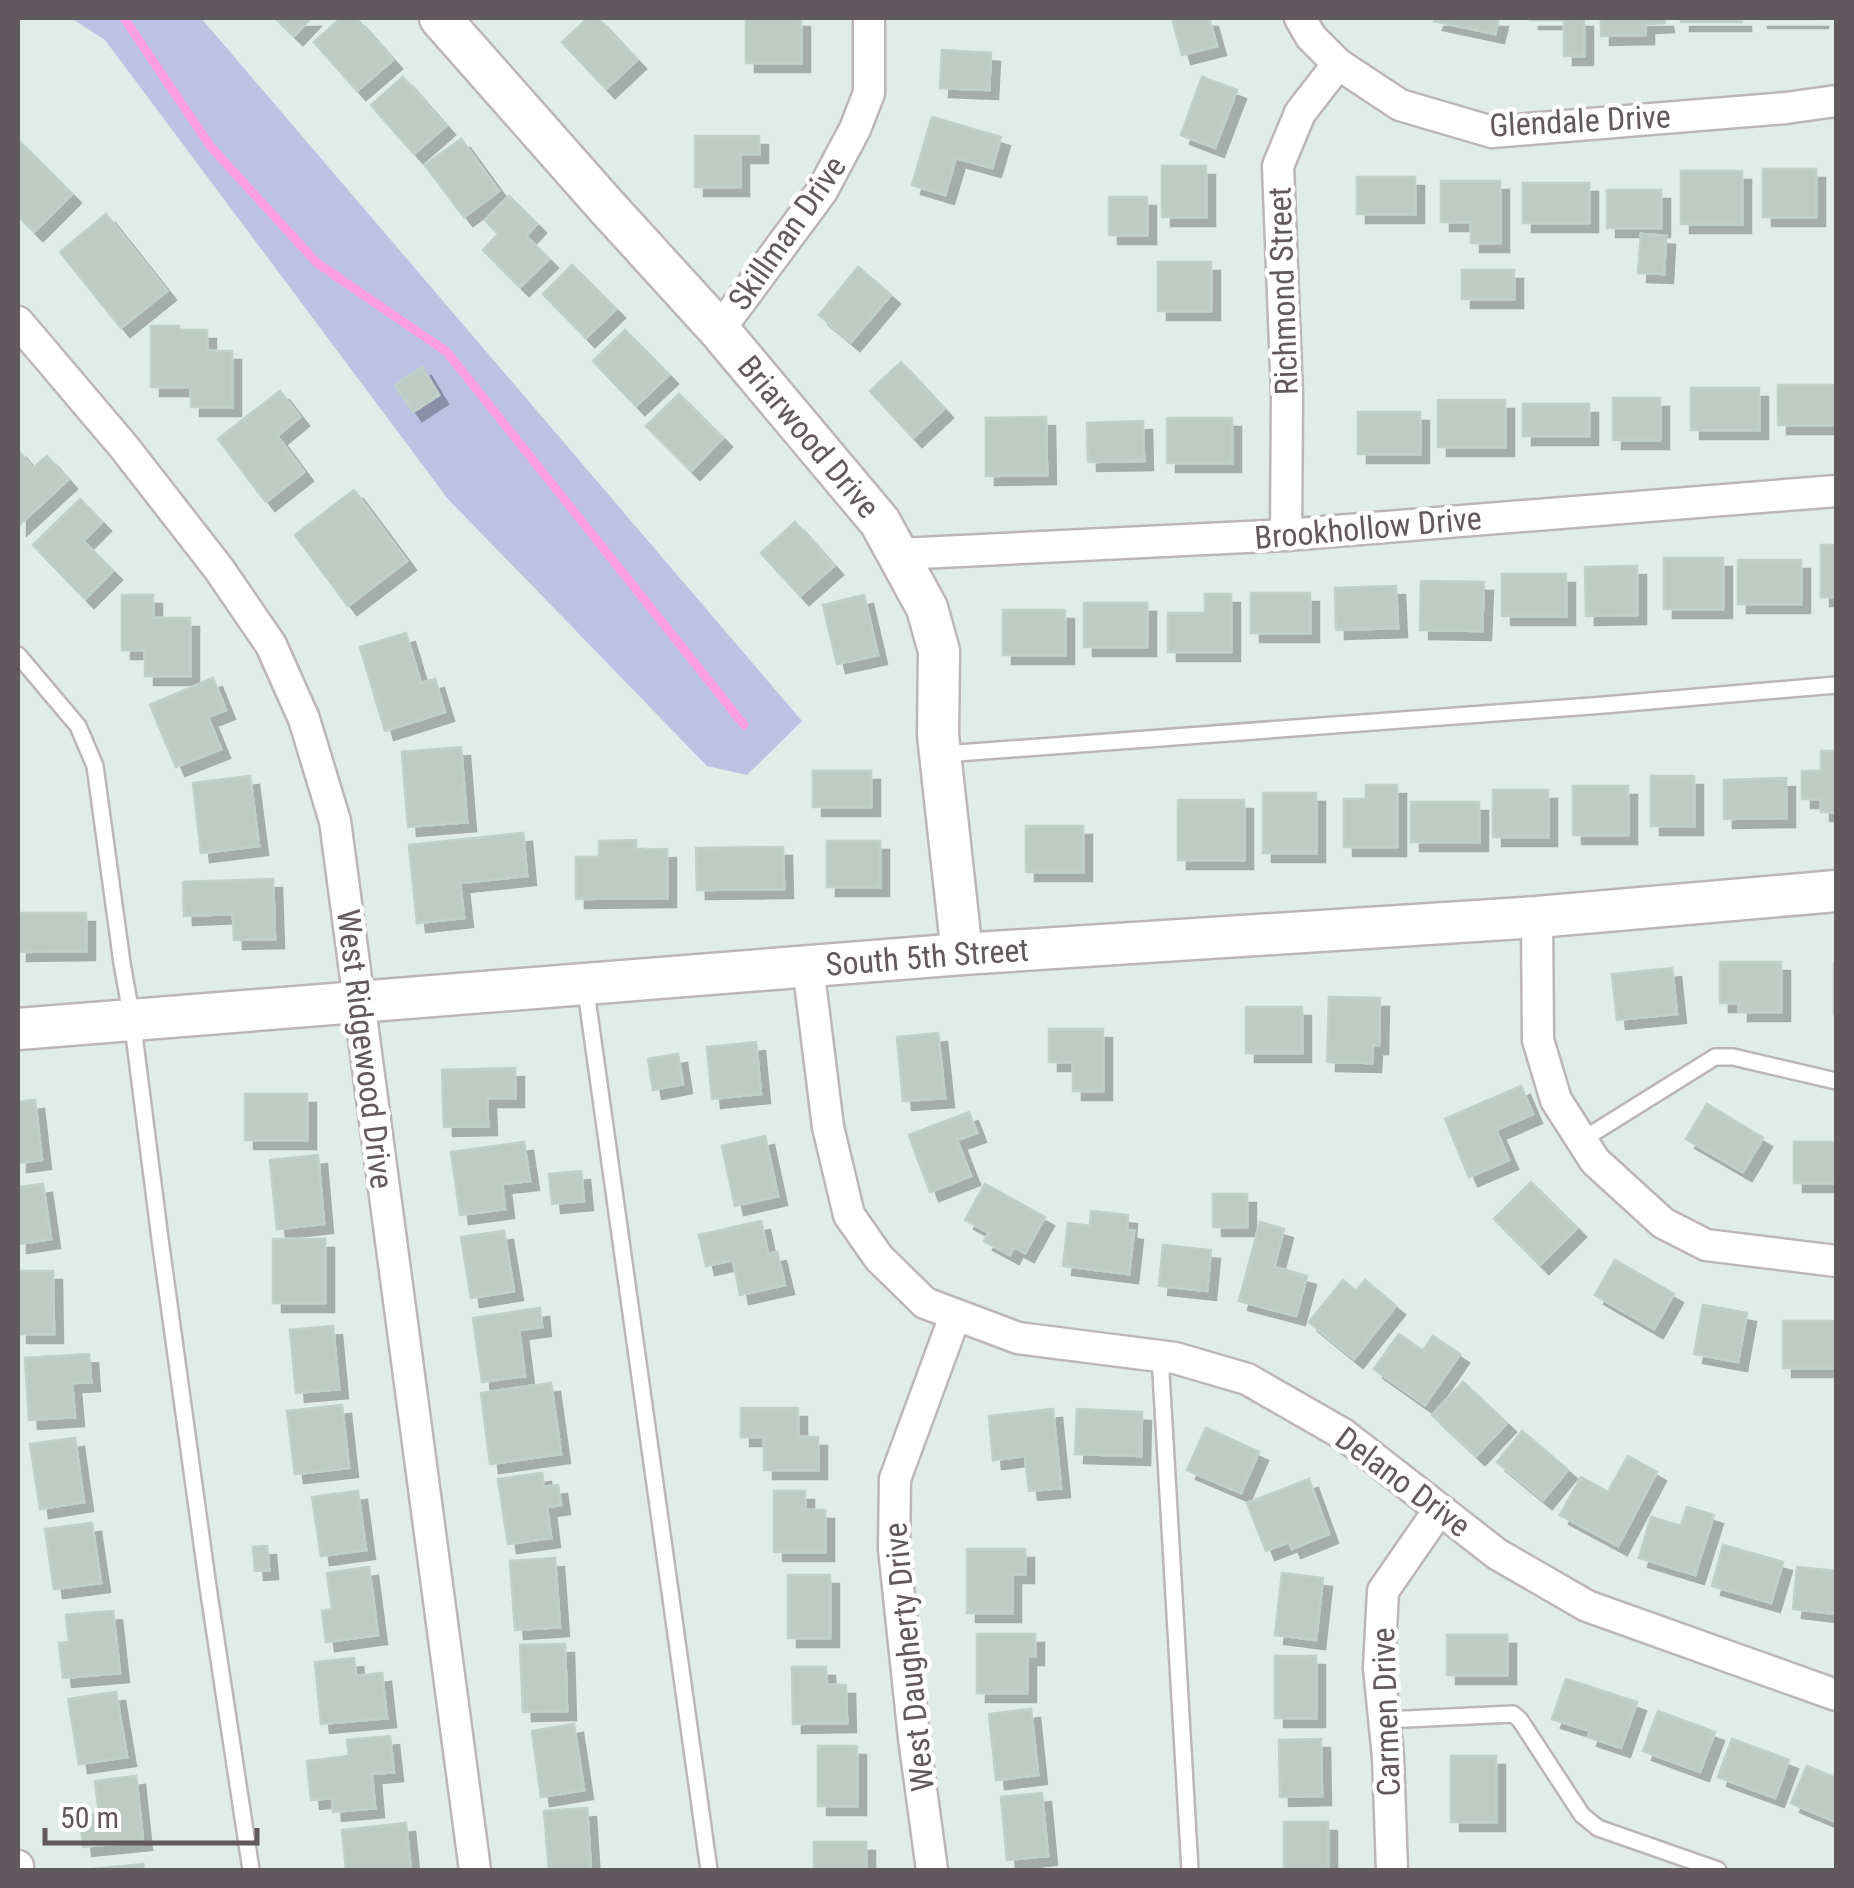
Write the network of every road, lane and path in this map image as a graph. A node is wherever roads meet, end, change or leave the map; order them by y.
1 (440, 18) edge
2 (869, 18) edge
3 (1300, 18) edge
4 (1338, 64) junction
5 (1836, 102) edge
6 (18, 322) edge
7 (719, 330) junction
8 (1836, 491) edge
9 (1286, 536) junction
10 (899, 554) junction
11 (18, 655) edge
12 (1836, 685) edge
13 (940, 754) junction
14 (1836, 892) edge
15 (1537, 917) junction
16 (962, 954) junction
17 (808, 966) junction
18 (585, 984) junction
19 (358, 1002) junction
20 (132, 1020) junction
21 (18, 1028) edge
22 (1836, 1081) edge
23 (1582, 1140) junction
24 (1836, 1261) edge
25 (956, 1316) junction
26 (1160, 1356) junction
27 (1439, 1510) junction
28 (1836, 1695) edge
29 (1384, 1720) junction
30 (250, 1870) edge
31 (475, 1870) edge
32 (709, 1870) edge
33 (932, 1870) edge
34 (1190, 1870) edge
35 (1392, 1870) edge
36 (1718, 1870) edge

1 - 7 street, Briarwood Drive
2 - 7 street, Skillman Drive
3 - 4 street, Glendale Drive
4 - 5 street, Glendale Drive
4 - 9 street, Richmond Street
6 - 19 street, West Ridgewood Drive
7 - 10 street, Briarwood Drive
8 - 9 street, Brookhollow Drive
9 - 10 street, Brookhollow Drive
10 - 13 street, Briarwood Drive
11 - 20 lane
12 - 13 lane
13 - 16 street, Briarwood Drive
14 - 15 street, South 5th Street
15 - 16 street, South 5th Street
15 - 23 street
16 - 17 street, South 5th Street
17 - 18 street, South 5th Street
17 - 25 street
18 - 19 street, South 5th Street
18 - 32 lane
19 - 20 street, South 5th Street
19 - 31 street, West Ridgewood Drive
20 - 21 street, South 5th Street
20 - 30 lane
22 - 23 lane
23 - 24 street
25 - 26 street, Delano Drive
25 - 33 street, West Daugherty Drive
26 - 27 street, Delano Drive
26 - 34 lane
27 - 28 street, Delano Drive
27 - 29 street, Carmen Drive
29 - 35 street, Carmen Drive
29 - 36 lane

